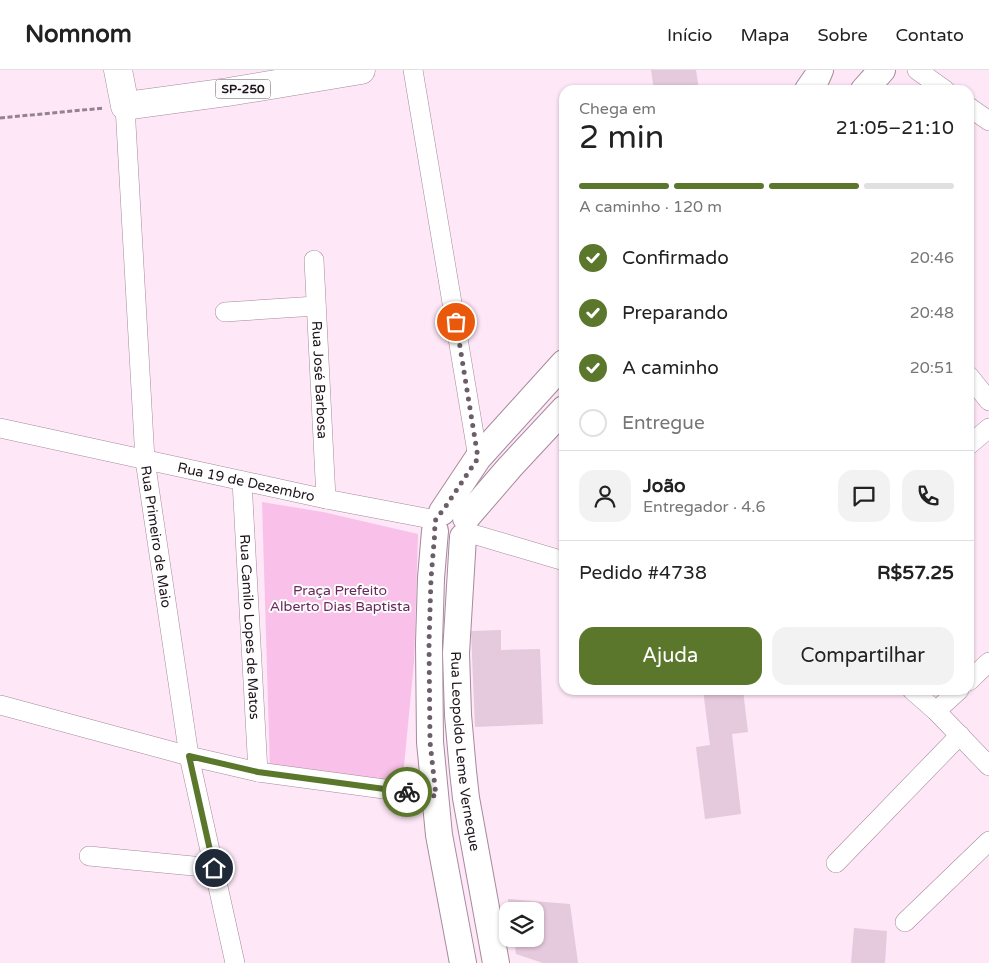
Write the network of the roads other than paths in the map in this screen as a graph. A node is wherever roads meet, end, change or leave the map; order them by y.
1 (118, 70) edge
2 (362, 70) edge
3 (414, 70) edge
4 (820, 70) edge
5 (882, 70) edge
6 (917, 70) edge
7 (812, 85) edge
8 (868, 85) edge
9 (938, 85) edge
10 (125, 106) junction
11 (974, 110) edge
12 (989, 121) edge
13 (314, 260) dead end
14 (316, 306) junction
15 (224, 312) dead end
16 (559, 369) edge
17 (974, 382) edge
18 (989, 401) edge
19 (559, 414) edge
20 (0, 428) edge
21 (989, 428) edge
22 (974, 441) edge
23 (478, 458) junction
24 (145, 460) junction
25 (242, 481) junction
26 (326, 499) junction
27 (451, 525) junction
28 (559, 559) edge
29 (989, 662) edge
30 (974, 676) edge
31 (918, 695) edge
32 (954, 695) edge
33 (0, 705) edge
34 (936, 711) junction
35 (960, 735) junction
36 (189, 756) junction
37 (989, 766) edge
38 (258, 772) junction
39 (436, 796) junction
40 (989, 841) edge
41 (89, 856) dead end
42 (836, 863) dead end
43 (214, 868) junction
44 (905, 922) dead end
45 (235, 963) edge
46 (463, 963) edge
47 (496, 963) edge

1 - 10 main road
2 - 10 main road, SP-250
3 - 23 street
4 - 7 main road
5 - 8 main road
6 - 9 street
10 - 24 street, Rua Primeiro de Maio
11 - 12 street
13 - 14 street, Rua José Barbosa
14 - 15 street
14 - 26 street, Rua José Barbosa
16 - 23 main road
17 - 18 street
19 - 27 main road
20 - 24 street, Rua 19 de Dezembro
21 - 22 street
23 - 27 main road
24 - 25 street, Rua 19 de Dezembro
24 - 36 street, Rua Primeiro de Maio
25 - 26 street, Rua 19 de Dezembro
25 - 38 street, Rua Camilo Lopes de Matos
26 - 27 street, Rua 19 de Dezembro
27 - 28 street, Rua 19 de Dezembro
27 - 39 main road
27 - 47 main road, Rua Leopoldo Leme Verneque
29 - 30 street
31 - 34 street
32 - 34 street
33 - 36 street
34 - 35 street
35 - 37 street
35 - 42 street
36 - 38 street
36 - 43 street, Rua Primeiro de Maio
38 - 39 street
39 - 46 main road
40 - 44 street
41 - 43 street
43 - 45 street, Rua Primeiro de Maio

